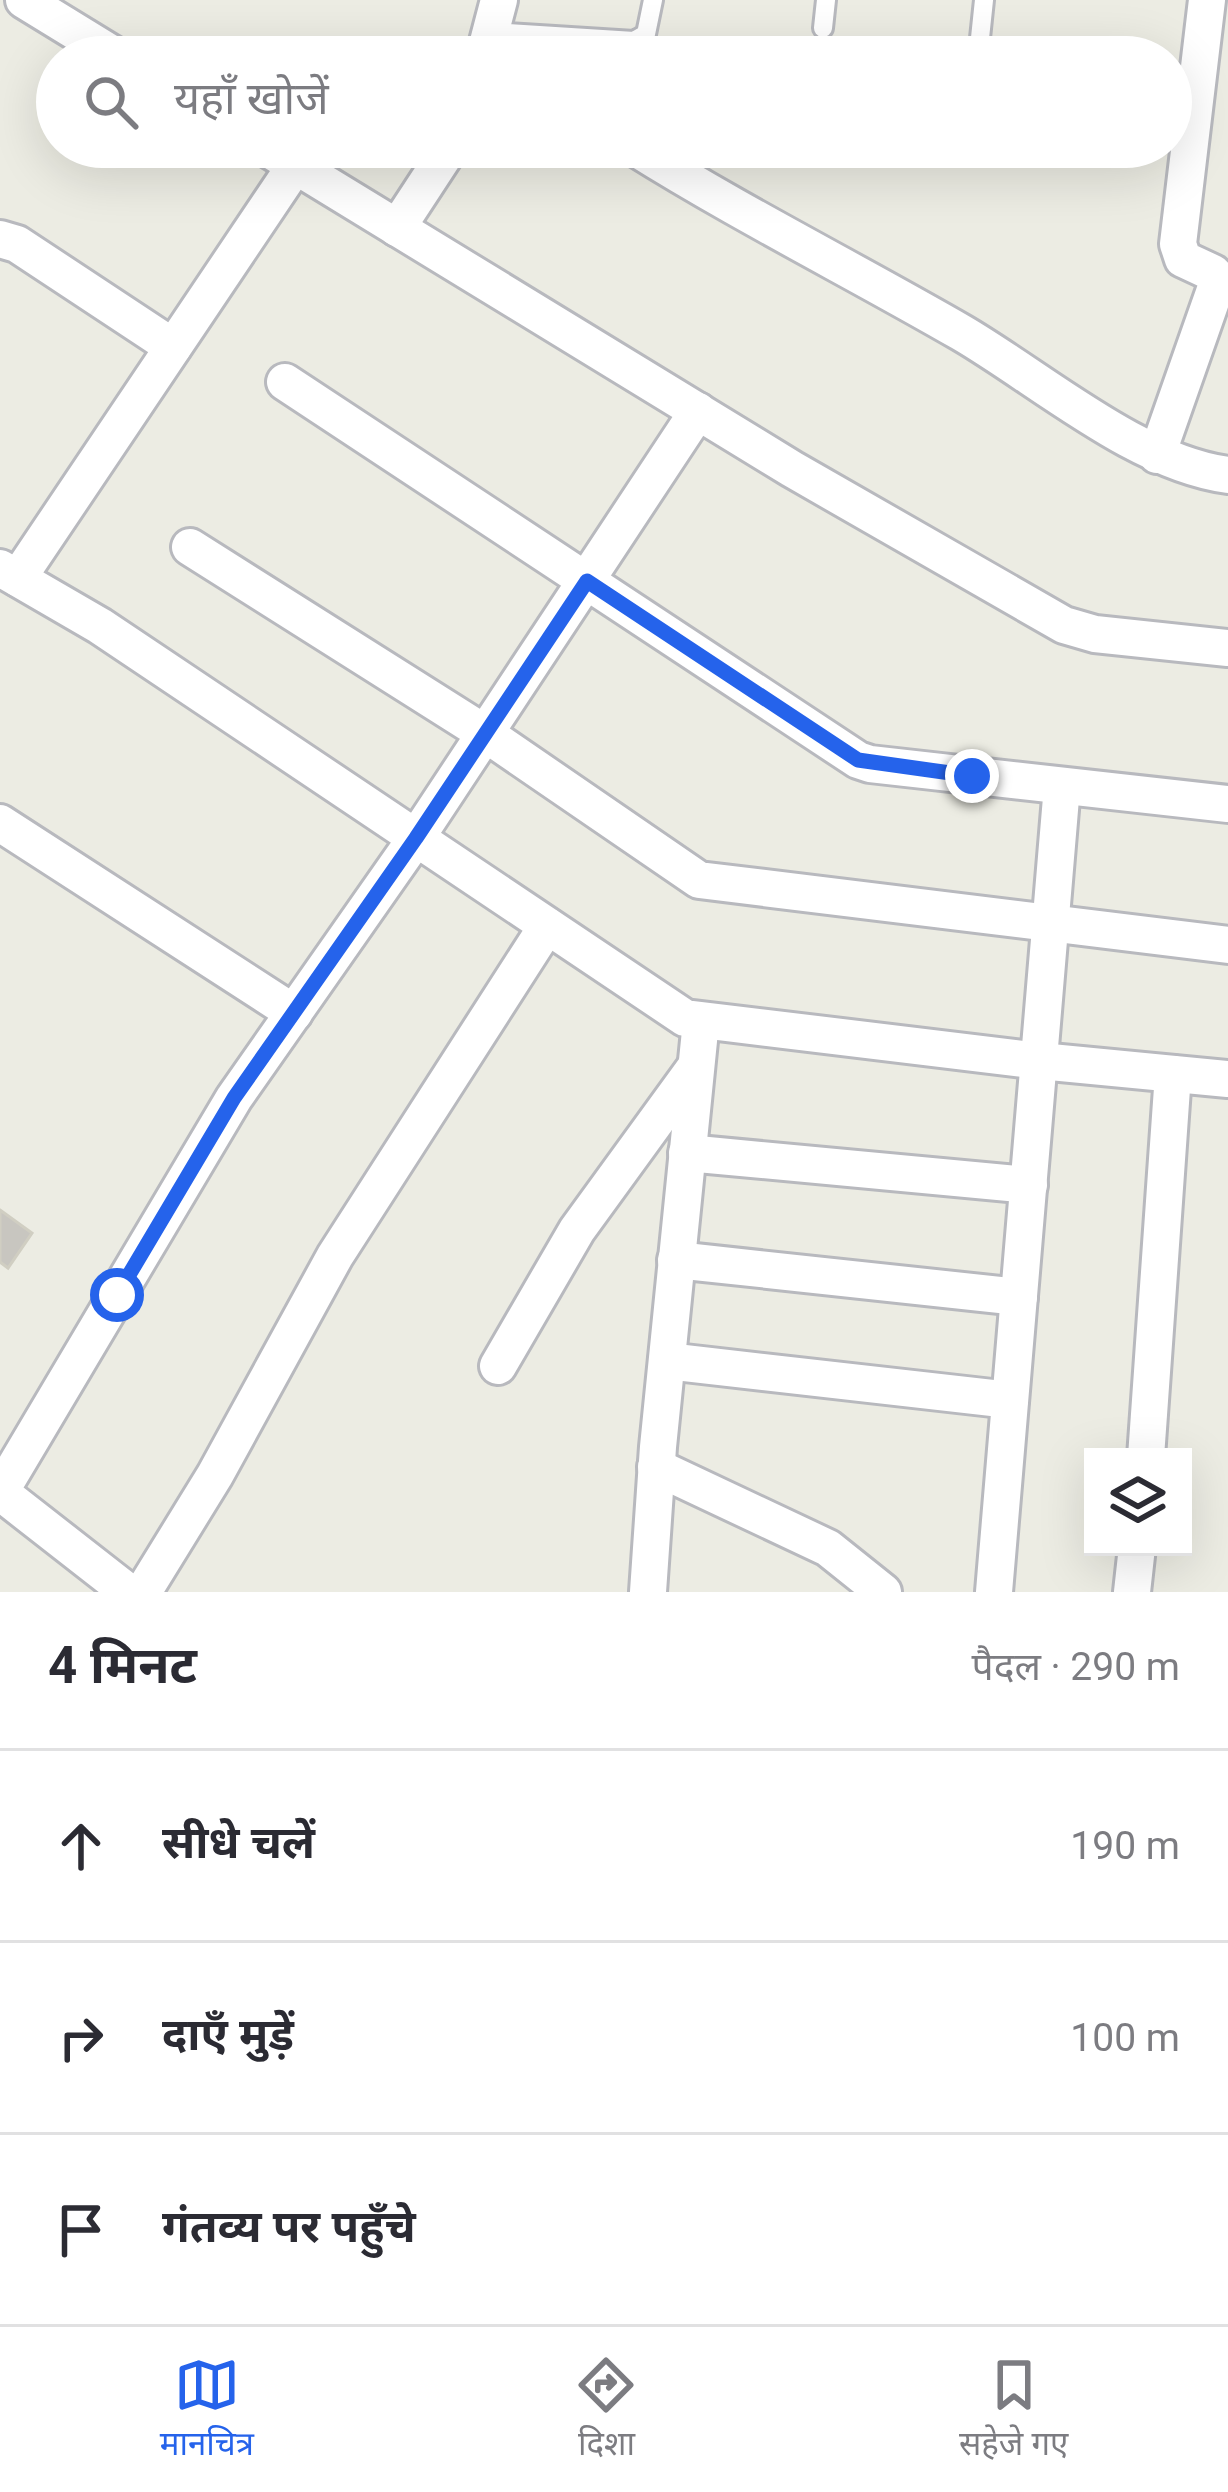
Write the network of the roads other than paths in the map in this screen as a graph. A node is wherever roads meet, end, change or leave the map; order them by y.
1 (24, 0) edge
2 (653, 0) edge
3 (826, 0) edge
4 (984, 0) edge
5 (1207, 0) edge
6 (823, 28) dead end
7 (83, 36) edge
8 (643, 36) edge
9 (980, 36) edge
10 (1192, 126) edge
11 (273, 168) edge
12 (300, 168) edge
13 (436, 168) edge
14 (667, 168) edge
15 (1187, 168) edge
16 (397, 228) junction
17 (0, 238) edge
18 (173, 347) junction
19 (285, 382) dead end
20 (698, 411) junction
21 (1157, 455) junction
22 (1228, 475) edge
23 (190, 547) dead end
24 (9, 573) edge
25 (587, 581) junction
26 (1228, 648) edge
27 (486, 734) junction
28 (1062, 786) junction
29 (1228, 804) edge
30 (0, 823) edge
31 (416, 838) junction
32 (1048, 924) junction
33 (547, 926) junction
34 (1228, 945) edge
35 (294, 1013) junction
36 (701, 1021) junction
37 (1040, 1061) junction
38 (697, 1066) junction
39 (1173, 1074) junction
40 (1228, 1079) edge
41 (687, 1153) junction
42 (1029, 1185) junction
43 (676, 1260) junction
44 (1019, 1297) junction
45 (667, 1361) junction
46 (498, 1366) dead end
47 (1010, 1400) junction
48 (1147, 1448) edge
49 (656, 1467) junction
50 (1136, 1556) edge
51 (128, 1592) edge
52 (143, 1592) edge
53 (648, 1592) edge
54 (883, 1592) edge
55 (994, 1592) edge
56 (1132, 1592) edge

1 - 7 street
2 - 8 lane
3 - 6 lane
4 - 9 lane
5 - 10 street
11 - 18 street
12 - 16 street
13 - 16 street
14 - 21 street
15 - 21 street
16 - 20 street
17 - 18 street
18 - 24 street
19 - 25 street
20 - 25 street
20 - 26 street
21 - 22 street
23 - 27 street
24 - 31 street
25 - 27 street
25 - 28 street
27 - 31 street
27 - 32 street
28 - 29 street
28 - 32 street
30 - 35 street
31 - 33 street
31 - 35 street
32 - 34 street
32 - 37 street
33 - 36 street
33 - 52 street
35 - 51 street
36 - 37 street
36 - 38 street
37 - 39 street
37 - 42 street
38 - 41 street
38 - 46 street
39 - 40 street
39 - 48 street
41 - 42 street
41 - 43 street
42 - 44 street
43 - 44 street
43 - 45 street
44 - 47 street
45 - 47 street
45 - 49 street
47 - 55 street
49 - 53 street
49 - 54 street
50 - 56 street

